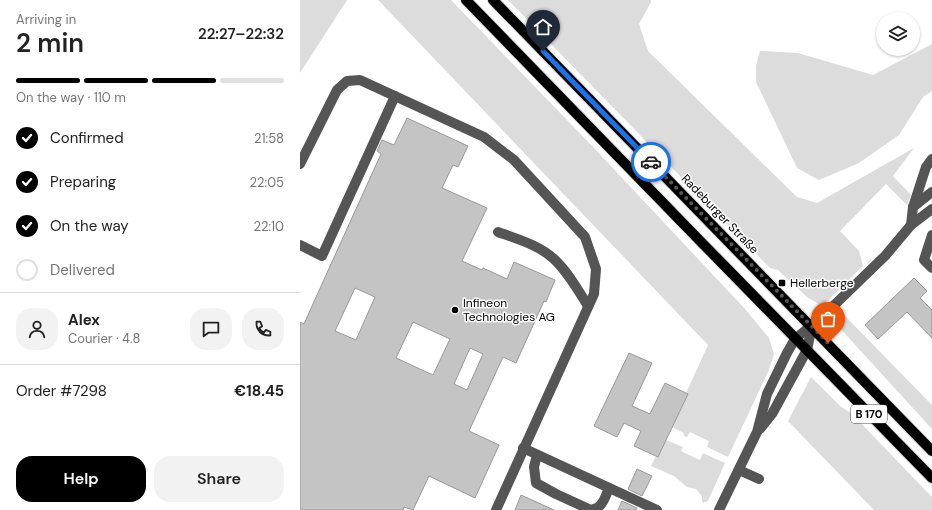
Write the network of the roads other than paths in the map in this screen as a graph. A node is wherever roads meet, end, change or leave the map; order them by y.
1 (466, 0) edge
2 (494, 0) edge
3 (395, 96) junction
4 (932, 159) edge
5 (300, 164) edge
6 (932, 192) edge
7 (913, 207) junction
8 (932, 209) edge
9 (911, 225) junction
10 (498, 232) dead end
11 (932, 235) edge
12 (300, 245) edge
13 (932, 268) edge
14 (588, 306) junction
15 (812, 326) junction
16 (795, 339) junction
17 (807, 350) junction
18 (757, 432) junction
19 (523, 448) junction
20 (932, 451) edge
21 (537, 455) junction
22 (739, 470) junction
23 (932, 478) edge
24 (760, 479) dead end
25 (609, 488) junction
26 (496, 510) edge
27 (657, 510) edge
28 (719, 510) edge

1 - 16 main road, B 170
2 - 15 main road, Radeburger Straße / B 170
3 - 5 street
3 - 12 street
3 - 14 street
4 - 7 street
6 - 7 street
7 - 9 street
8 - 9 street
9 - 15 street
10 - 14 street
11 - 13 street
14 - 19 street
15 - 16 street
15 - 17 street
15 - 20 main road, Radeburger Straße / B 170
16 - 17 main road, B 170
16 - 18 street
17 - 18 street
17 - 23 main road, B 170
18 - 22 street
19 - 21 street
19 - 26 street
21 - 25 street
21 - 25 street
22 - 24 street
22 - 28 street
25 - 27 street

